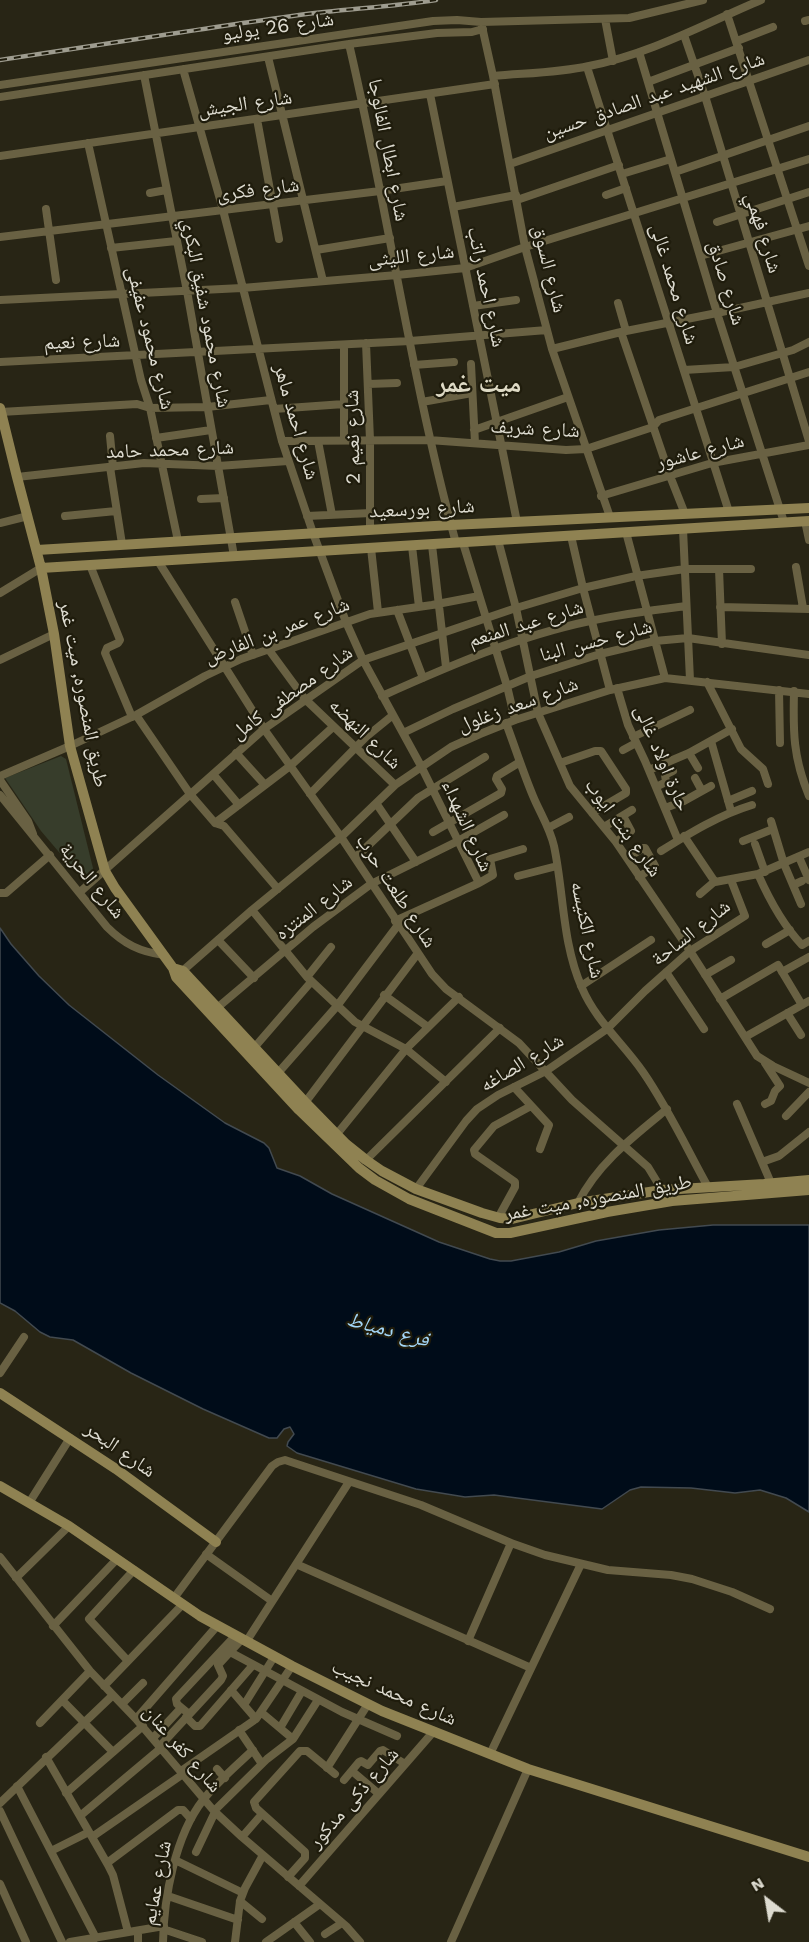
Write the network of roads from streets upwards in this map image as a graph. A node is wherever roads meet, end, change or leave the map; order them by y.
1 (703, 0) edge
2 (760, 0) edge
3 (727, 14) junction
4 (605, 19) junction
5 (482, 26) junction
6 (773, 27) dead end
7 (684, 35) junction
8 (349, 45) junction
9 (738, 45) junction
10 (639, 52) junction
11 (268, 57) junction
12 (809, 60) edge
13 (613, 61) junction
14 (695, 66) junction
15 (587, 67) junction
16 (183, 69) junction
17 (144, 75) junction
18 (494, 80) junction
19 (750, 80) junction
20 (648, 82) junction
21 (0, 85) edge
22 (430, 94) junction
23 (705, 96) junction
24 (0, 97) edge
25 (363, 103) junction
26 (657, 113) junction
27 (282, 115) junction
28 (257, 119) junction
29 (809, 126) edge
30 (200, 127) junction
31 (608, 130) junction
32 (155, 134) junction
33 (769, 140) junction
34 (88, 143) junction
35 (0, 156) edge
36 (723, 157) junction
37 (671, 159) junction
38 (809, 159) edge
39 (510, 164) junction
40 (619, 165) junction
41 (778, 169) junction
42 (675, 172) junction
43 (622, 174) junction
44 (447, 181) junction
45 (731, 184) junction
46 (626, 188) junction
47 (166, 190) junction
48 (381, 191) junction
49 (809, 192) edge
50 (150, 193) dead end
51 (606, 195) dead end
52 (516, 197) junction
53 (683, 198) junction
54 (788, 199) junction
55 (303, 201) junction
56 (273, 204) junction
57 (453, 207) junction
58 (46, 209) dead end
59 (223, 210) junction
60 (635, 213) junction
61 (740, 214) junction
62 (171, 217) junction
63 (717, 222) dead end
64 (105, 225) junction
65 (809, 226) edge
66 (798, 229) junction
67 (50, 231) junction
68 (0, 237) edge
69 (390, 238) junction
70 (279, 239) dead end
71 (176, 240) junction
72 (748, 243) junction
73 (525, 247) junction
74 (111, 248) junction
75 (316, 250) junction
76 (700, 256) junction
77 (809, 264) edge
78 (465, 268) junction
79 (397, 275) junction
80 (56, 280) dead end
81 (323, 281) junction
82 (242, 288) junction
83 (187, 291) junction
84 (809, 292) edge
85 (122, 294) junction
86 (0, 300) edge
87 (516, 300) dead end
88 (766, 301) junction
89 (618, 303) dead end
90 (474, 306) junction
91 (717, 314) junction
92 (669, 321) junction
93 (547, 330) junction
94 (623, 331) junction
95 (480, 336) junction
96 (410, 341) junction
97 (809, 342) edge
98 (366, 343) junction
99 (344, 345) junction
100 (258, 349) junction
101 (552, 349) junction
102 (197, 352) junction
103 (782, 353) junction
104 (135, 356) junction
105 (0, 362) edge
106 (454, 362) dead end
107 (471, 364) dead end
108 (414, 365) junction
109 (734, 367) junction
110 (684, 370) junction
111 (809, 372) edge
112 (790, 379) junction
113 (397, 383) dead end
114 (368, 384) junction
115 (472, 393) junction
116 (744, 394) junction
117 (568, 397) junction
118 (271, 400) junction
119 (422, 402) junction
120 (344, 404) junction
121 (809, 404) edge
122 (207, 407) junction
123 (150, 408) junction
124 (799, 408) junction
125 (696, 409) junction
126 (1, 410) edge
127 (274, 410) junction
128 (496, 422) junction
129 (653, 427) junction
130 (474, 429) junction
131 (211, 430) junction
132 (110, 436) dead end
133 (156, 438) junction
134 (344, 440) junction
135 (370, 440) junction
136 (429, 440) junction
137 (282, 441) junction
138 (318, 441) junction
139 (474, 443) junction
140 (809, 443) edge
141 (500, 444) junction
142 (586, 449) junction
143 (761, 453) junction
144 (288, 461) junction
145 (712, 463) junction
146 (162, 464) junction
147 (218, 466) junction
148 (111, 467) junction
149 (670, 476) junction
150 (16, 477) junction
151 (601, 496) junction
152 (224, 498) junction
153 (201, 499) dead end
154 (809, 508) edge
155 (780, 509) junction
156 (116, 511) junction
157 (729, 512) junction
158 (371, 513) junction
159 (685, 513) junction
160 (332, 515) junction
161 (28, 516) junction
162 (65, 516) dead end
163 (306, 516) junction
164 (610, 517) junction
165 (807, 521) edge
166 (517, 522) junction
167 (784, 522) junction
168 (0, 523) edge
169 (451, 525) junction
170 (683, 529) junction
171 (370, 530) junction
172 (626, 532) junction
173 (313, 533) junction
174 (571, 536) junction
175 (232, 538) junction
176 (498, 540) junction
177 (809, 540) edge
178 (178, 541) junction
179 (459, 543) junction
180 (122, 544) junction
181 (432, 545) junction
182 (99, 546) junction
183 (412, 546) junction
184 (371, 548) junction
185 (37, 550) junction
186 (319, 551) junction
187 (234, 556) junction
188 (158, 561) junction
189 (123, 563) junction
190 (94, 565) junction
191 (796, 567) dead end
192 (42, 568) junction
193 (685, 569) junction
194 (718, 569) junction
195 (751, 569) dead end
196 (636, 576) junction
197 (583, 588) junction
198 (0, 593) edge
199 (479, 596) junction
200 (235, 602) dead end
201 (439, 604) junction
202 (686, 606) junction
203 (419, 607) junction
204 (720, 607) junction
205 (516, 608) junction
206 (806, 608) edge
207 (397, 610) junction
208 (646, 611) junction
209 (378, 612) junction
210 (485, 619) junction
211 (591, 620) junction
212 (346, 622) junction
213 (442, 633) junction
214 (54, 634) junction
215 (688, 638) junction
216 (523, 640) junction
217 (655, 641) junction
218 (409, 644) junction
219 (722, 644) junction
220 (495, 649) junction
221 (269, 650) junction
222 (600, 654) junction
223 (253, 655) junction
224 (809, 656) edge
225 (0, 660) edge
226 (363, 660) junction
227 (223, 666) junction
228 (446, 667) junction
229 (531, 676) junction
230 (423, 678) junction
231 (665, 678) junction
232 (690, 680) junction
233 (707, 682) junction
234 (507, 687) junction
235 (614, 689) junction
236 (779, 690) junction
237 (794, 691) junction
238 (809, 693) edge
239 (382, 696) junction
240 (305, 699) junction
241 (690, 710) dead end
242 (538, 712) junction
243 (393, 715) junction
244 (134, 716) junction
245 (515, 720) junction
246 (506, 723) junction
247 (333, 727) junction
248 (264, 729) junction
249 (732, 729) junction
250 (403, 733) junction
251 (634, 740) junction
252 (711, 741) junction
253 (780, 743) dead end
254 (70, 746) junction
255 (355, 748) junction
256 (623, 750) dead end
257 (236, 753) junction
258 (689, 753) junction
259 (485, 757) dead end
260 (520, 762) junction
261 (560, 763) junction
262 (290, 766) junction
263 (421, 766) junction
264 (698, 768) dead end
265 (649, 770) junction
266 (673, 771) dead end
267 (213, 774) junction
268 (0, 778) edge
269 (694, 778) dead end
270 (768, 784) dead end
271 (265, 785) junction
272 (395, 785) junction
273 (711, 786) dead end
274 (656, 787) junction
275 (432, 789) junction
276 (702, 791) junction
277 (752, 791) dead end
278 (190, 794) junction
279 (310, 794) junction
280 (0, 795) edge
281 (809, 796) edge
282 (728, 801) junction
283 (376, 803) junction
284 (239, 805) junction
285 (752, 805) dead end
286 (665, 808) junction
287 (632, 810) dead end
288 (731, 812) junction
289 (592, 813) junction
290 (504, 815) dead end
291 (623, 816) junction
292 (569, 817) dead end
293 (771, 821) dead end
294 (449, 823) junction
295 (214, 824) junction
296 (390, 824) junction
297 (604, 827) junction
298 (548, 828) junction
299 (773, 829) junction
300 (433, 832) dead end
301 (33, 834) junction
302 (341, 837) junction
303 (681, 838) junction
304 (458, 841) junction
305 (743, 841) dead end
306 (616, 842) junction
307 (755, 844) dead end
308 (523, 849) dead end
309 (661, 851) dead end
310 (809, 852) edge
311 (50, 855) junction
312 (799, 857) junction
313 (355, 858) junction
314 (627, 858) junction
315 (416, 862) junction
316 (784, 864) junction
317 (557, 866) junction
318 (105, 871) junction
319 (762, 873) junction
320 (518, 876) dead end
321 (639, 877) junction
322 (731, 880) junction
323 (806, 880) edge
324 (714, 882) junction
325 (479, 883) junction
326 (371, 884) junction
327 (793, 885) junction
328 (278, 889) junction
329 (80, 892) junction
330 (0, 893) edge
331 (700, 894) dead end
332 (801, 904) dead end
333 (252, 910) junction
334 (396, 923) junction
335 (789, 930) junction
336 (218, 940) junction
337 (651, 940) dead end
338 (806, 943) edge
339 (766, 944) dead end
340 (331, 947) dead end
341 (285, 951) junction
342 (690, 951) junction
343 (418, 952) junction
344 (164, 955) junction
345 (809, 957) edge
346 (731, 960) dead end
347 (780, 969) junction
348 (177, 972) junction
349 (666, 972) junction
350 (705, 975) junction
351 (254, 978) junction
352 (309, 980) junction
353 (581, 986) junction
354 (384, 995) junction
355 (459, 998) junction
356 (720, 999) junction
357 (805, 1003) edge
358 (337, 1006) junction
359 (217, 1008) junction
360 (787, 1013) junction
361 (362, 1026) junction
362 (428, 1027) junction
363 (500, 1028) junction
364 (607, 1029) junction
365 (704, 1029) dead end
366 (801, 1035) dead end
367 (745, 1037) junction
368 (406, 1049) junction
369 (251, 1051) junction
370 (765, 1062) junction
371 (546, 1071) junction
372 (278, 1073) junction
373 (446, 1082) junction
374 (809, 1083) edge
375 (514, 1087) junction
376 (809, 1092) edge
377 (737, 1104) dead end
378 (765, 1104) dead end
379 (302, 1106) junction
380 (531, 1106) junction
381 (667, 1109) junction
382 (786, 1116) dead end
383 (809, 1132) edge
384 (337, 1134) junction
385 (623, 1145) junction
386 (540, 1149) dead end
387 (366, 1160) junction
388 (762, 1162) junction
389 (809, 1180) edge
390 (771, 1184) junction
391 (708, 1187) junction
392 (416, 1189) junction
393 (662, 1190) junction
394 (809, 1190) edge
395 (578, 1203) junction
396 (498, 1218) junction
397 (24, 1337) dead end
398 (0, 1373) edge
399 (0, 1393) edge
400 (70, 1438) junction
401 (350, 1482) junction
402 (0, 1486) edge
403 (29, 1503) junction
404 (69, 1526) junction
405 (216, 1542) junction
406 (511, 1544) junction
407 (206, 1554) junction
408 (0, 1557) edge
409 (117, 1559) junction
410 (296, 1564) junction
411 (581, 1564) junction
412 (134, 1570) junction
413 (16, 1578) junction
414 (178, 1601) junction
415 (272, 1601) junction
416 (770, 1609) dead end
417 (53, 1626) junction
418 (217, 1626) junction
419 (241, 1639) junction
420 (468, 1641) junction
421 (230, 1652) junction
422 (274, 1657) junction
423 (128, 1661) junction
424 (253, 1665) junction
425 (292, 1666) junction
426 (531, 1668) junction
427 (90, 1671) junction
428 (265, 1671) junction
429 (283, 1680) junction
430 (142, 1683) dead end
431 (104, 1686) junction
432 (231, 1690) junction
433 (302, 1691) junction
434 (113, 1695) junction
435 (62, 1700) junction
436 (318, 1700) junction
437 (122, 1704) junction
438 (368, 1704) junction
439 (243, 1705) junction
440 (181, 1708) junction
441 (188, 1716) junction
442 (259, 1716) junction
443 (136, 1719) junction
444 (358, 1719) junction
445 (84, 1721) junction
446 (40, 1723) dead end
447 (143, 1726) junction
448 (280, 1728) junction
449 (239, 1730) junction
450 (434, 1731) junction
451 (398, 1736) dead end
452 (153, 1738) junction
453 (293, 1739) junction
454 (160, 1747) junction
455 (253, 1750) junction
456 (113, 1752) junction
457 (490, 1754) junction
458 (46, 1757) junction
459 (262, 1764) junction
460 (405, 1764) junction
461 (327, 1768) junction
462 (217, 1769) dead end
463 (528, 1769) junction
464 (351, 1771) junction
465 (182, 1773) junction
466 (335, 1774) dead end
467 (225, 1778) junction
468 (344, 1780) dead end
469 (17, 1786) junction
470 (66, 1793) junction
471 (379, 1794) junction
472 (204, 1799) junction
473 (0, 1803) edge
474 (0, 1811) edge
475 (215, 1811) junction
476 (262, 1814) junction
477 (80, 1816) junction
478 (191, 1819) junction
479 (91, 1835) junction
480 (242, 1838) junction
481 (51, 1851) junction
482 (196, 1852) dead end
483 (263, 1855) junction
484 (809, 1857) edge
485 (175, 1860) junction
486 (107, 1863) junction
487 (288, 1877) junction
488 (0, 1884) edge
489 (299, 1886) junction
490 (168, 1896) junction
491 (242, 1897) junction
492 (320, 1904) junction
493 (262, 1919) dead end
494 (238, 1920) junction
495 (294, 1922) junction
496 (342, 1923) junction
497 (164, 1928) junction
498 (138, 1931) junction
499 (128, 1932) junction
500 (325, 1934) dead end
501 (96, 1938) junction
502 (26, 1942) edge
503 (62, 1942) edge
504 (70, 1942) edge
505 (138, 1942) edge
506 (163, 1942) edge
507 (202, 1942) edge
508 (235, 1942) edge
509 (267, 1942) edge
510 (310, 1942) edge
511 (360, 1942) edge
512 (451, 1942) edge

1 - 4 street, شارع 26 يوليو
2 - 3 street
3 - 7 street
3 - 9 street
4 - 5 street, شارع 26 يوليو
4 - 13 street
5 - 8 street, شارع 26 يوليو
5 - 18 street, شارع السوق
5 - 21 street, شارع 26 يوليو
6 - 9 street
7 - 10 street
7 - 14 street, شارع فهمي
8 - 11 street, شارع 26 يوليو
8 - 25 street, شارع ابطال الفالوجا
9 - 14 street
9 - 19 street
10 - 13 street
10 - 20 street, شارع صادق
11 - 16 street, شارع 26 يوليو
11 - 27 street
12 - 19 street, شارع الشهيد عبد الصادق حسين
13 - 15 street
14 - 20 street
14 - 23 street, شارع فهمي
15 - 18 street
15 - 31 street, شارع محمد غالى
16 - 17 street, شارع 26 يوليو
16 - 30 street, شارع احمد ماهر
17 - 24 street, شارع 26 يوليو
17 - 32 street, شارع محمود شفيق البكري
18 - 22 street, شارع الجيش
18 - 39 street, شارع السوق
19 - 23 street, شارع الشهيد عبد الصادق حسين
19 - 33 street
20 - 26 street, شارع صادق
22 - 25 street, شارع الجيش
22 - 44 street, شارع احمد راتب
23 - 26 street, شارع الشهيد عبد الصادق حسين
23 - 36 street, شارع فهمي
25 - 27 street, شارع الجيش
25 - 48 street, شارع ابطال الفالوجا
26 - 31 street, شارع الشهيد عبد الصادق حسين
26 - 37 street, شارع صادق
27 - 28 street, شارع الجيش
27 - 55 street
28 - 30 street, شارع الجيش
28 - 56 street
29 - 33 street
30 - 32 street, شارع الجيش
30 - 59 street, شارع احمد ماهر
31 - 39 street, شارع الشهيد عبد الصادق حسين
31 - 40 street, شارع محمد غالى
32 - 34 street, شارع الجيش
32 - 47 street, شارع محمود شفيق البكري
33 - 36 street
33 - 41 street
34 - 35 street, شارع الجيش
34 - 64 street, شارع محمود عفيفى
36 - 42 street
36 - 45 street, شارع فهمي
37 - 42 street, شارع صادق
37 - 43 street
38 - 41 street, شارع الليثى
39 - 52 street, شارع السوق
40 - 43 street, شارع محمد غالى
40 - 52 street
41 - 45 street, شارع الليثى
41 - 54 street
42 - 53 street, شارع صادق
43 - 46 street, شارع محمد غالى
44 - 48 street, شارع فكرى
44 - 57 street, شارع احمد راتب
45 - 53 street, شارع الليثى
45 - 61 street, شارع فهمي
46 - 51 street
46 - 60 street, شارع محمد غالى
47 - 50 street
47 - 62 street, شارع محمود شفيق البكري
48 - 55 street, شارع فكرى
48 - 69 street, شارع ابطال الفالوجا
49 - 54 street
52 - 57 street
52 - 73 street, شارع السوق
53 - 60 street, شارع الليثى
53 - 76 street, شارع صادق
54 - 61 street
54 - 66 street
55 - 56 street, شارع فكرى
55 - 75 street
56 - 59 street, شارع فكرى
56 - 70 street
57 - 78 street, شارع احمد راتب
58 - 67 street
59 - 62 street, شارع فكرى
59 - 82 street, شارع احمد ماهر
60 - 73 street, شارع الليثى
60 - 92 street, شارع محمد غالى
61 - 63 street
61 - 72 street, شارع فهمي
62 - 64 street, شارع فكرى
62 - 71 street, شارع محمود شفيق البكري
64 - 67 street, شارع فكرى
64 - 74 street, شارع محمود عفيفى
65 - 66 street
66 - 72 street
66 - 77 street
67 - 68 street, شارع فكرى
67 - 80 street
69 - 75 street
69 - 79 street, شارع ابطال الفالوجا
71 - 74 street
71 - 83 street, شارع محمود شفيق البكري
72 - 76 street
72 - 88 street, شارع فهمي
73 - 78 street, شارع الليثى
73 - 93 street, شارع السوق
74 - 85 street, شارع محمود عفيفى
75 - 81 street
76 - 91 street, شارع صادق
78 - 79 street, شارع الليثى
78 - 90 street, شارع احمد راتب
79 - 81 street, شارع الليثى
79 - 96 street, شارع ابطال الفالوجا
81 - 82 street, شارع الليثى
82 - 83 street, شارع الليثى
82 - 100 street, شارع احمد ماهر
83 - 85 street, شارع الليثى
83 - 102 street, شارع محمود شفيق البكري
84 - 88 street
85 - 86 street, شارع الليثى
85 - 104 street, شارع محمود عفيفى
87 - 90 street
88 - 91 street
88 - 103 street, شارع فهمي
89 - 94 street
90 - 95 street, شارع احمد راتب
91 - 92 street
91 - 109 street, شارع صادق
92 - 94 street
92 - 110 street, شارع محمد غالى
93 - 95 street, شارع نعيم
93 - 101 street, شارع السوق
94 - 101 street
94 - 129 street
95 - 96 street, شارع نعيم
95 - 128 street, شارع احمد راتب
96 - 98 street, شارع نعيم
96 - 108 street, شارع ابطال الفالوجا
97 - 103 street
98 - 99 street, شارع نعيم
98 - 114 street, شارع نعيم 2
99 - 100 street, شارع نعيم
99 - 120 street
100 - 102 street, شارع نعيم
100 - 118 street, شارع احمد ماهر
101 - 117 street, شارع السوق
102 - 104 street, شارع نعيم
102 - 122 street, شارع محمود شفيق البكري
103 - 109 street
103 - 112 street, شارع فهمي
104 - 105 street, شارع نعيم
104 - 123 street, شارع محمود عفيفى
106 - 108 street
107 - 115 street
108 - 119 street, شارع ابطال الفالوجا
109 - 110 street
109 - 116 street, شارع صادق
110 - 125 street, شارع محمد غالى
111 - 112 street, شارع شريف
112 - 116 street, شارع شريف
112 - 124 street, شارع فهمي
113 - 114 street
114 - 135 street, شارع نعيم 2
115 - 119 street
115 - 130 street
116 - 125 street, شارع شريف
116 - 143 street, شارع صادق
117 - 128 street
117 - 142 street, شارع السوق
118 - 122 street
118 - 127 street, شارع احمد ماهر
119 - 136 street, شارع ابطال الفالوجا
120 - 127 street
120 - 134 street
121 - 124 street
122 - 123 street
122 - 131 street, شارع محمود شفيق البكري
123 - 126 street
123 - 133 street, شارع محمود عفيفى
124 - 140 street, شارع فهمي
125 - 129 street, شارع شريف
125 - 145 street, شارع محمد غالى
126 - 150 street, طريق المنصوره, ميت غمر
127 - 137 street, شارع احمد ماهر
128 - 130 street
128 - 141 street, شارع احمد راتب
129 - 142 street, شارع شريف
129 - 149 street
130 - 139 street
131 - 133 street
131 - 147 street, شارع محمود شفيق البكري
132 - 148 street
133 - 146 street, شارع محمود عفيفى
134 - 135 street, شارع شريف
134 - 138 street, شارع شريف
135 - 136 street, شارع شريف
135 - 158 street, شارع نعيم 2
136 - 139 street, شارع شريف
136 - 169 street, شارع ابطال الفالوجا
137 - 138 street, شارع شريف
137 - 144 street, شارع احمد ماهر
138 - 160 street
139 - 141 street, شارع شريف
140 - 143 street, شارع عاشور
141 - 142 street, شارع شريف
141 - 166 street, شارع احمد راتب
142 - 151 street, شارع السوق
143 - 145 street, شارع عاشور
143 - 155 street, شارع صادق
144 - 147 street, شارع محمد حامد
144 - 163 street, شارع احمد ماهر
145 - 149 street, شارع عاشور
145 - 157 street, شارع محمد غالى
146 - 147 street, شارع محمد حامد
146 - 148 street, شارع محمد حامد
146 - 178 street, شارع محمود عفيفى
147 - 152 street, شارع محمود شفيق البكري
148 - 150 street, شارع محمد حامد
148 - 156 street
149 - 151 street, شارع عاشور
149 - 159 street
150 - 161 street, طريق المنصوره, ميت غمر
151 - 164 street, شارع السوق
152 - 153 street
152 - 175 street, شارع محمود شفيق البكري
154 - 155 street, شارع بورسعيد
155 - 157 street, شارع بورسعيد
155 - 167 street, شارع صادق
156 - 162 street
156 - 180 street
157 - 159 street, شارع بورسعيد
158 - 160 street
158 - 171 street, شارع نعيم 2
159 - 164 street, شارع بورسعيد
160 - 163 street
161 - 168 street
161 - 185 street, طريق المنصوره, ميت غمر
163 - 173 street, شارع احمد ماهر
164 - 166 street, شارع بورسعيد
165 - 167 street, شارع بورسعيد
165 - 177 street
166 - 169 street, شارع بورسعيد
167 - 170 street, شارع بورسعيد
169 - 171 street, شارع بورسعيد
169 - 179 street, شارع ابطال الفالوجا
170 - 172 street, شارع بورسعيد
170 - 193 street
171 - 173 street, شارع بورسعيد
172 - 174 street, شارع بورسعيد
172 - 196 street
173 - 175 street, شارع بورسعيد
173 - 186 street, شارع احمد ماهر
174 - 176 street, شارع بورسعيد
174 - 197 street, حارة اولاد غالى
175 - 178 street, شارع بورسعيد
175 - 187 street, شارع محمود شفيق البكري
176 - 179 street, شارع بورسعيد
176 - 205 street, شارع بنت ايوب
178 - 180 street, شارع بورسعيد
179 - 181 street, شارع بورسعيد
179 - 199 street, شارع ابطال الفالوجا
180 - 182 street, شارع بورسعيد
180 - 189 street
181 - 183 street, شارع بورسعيد
181 - 201 street
182 - 185 street, شارع بورسعيد
182 - 190 street
183 - 184 street, شارع بورسعيد
183 - 203 street
184 - 186 street, شارع بورسعيد
184 - 209 street
185 - 192 street, طريق المنصوره, ميت غمر
186 - 187 street, شارع بورسعيد
186 - 212 street, شارع احمد ماهر
187 - 188 street, شارع بورسعيد
188 - 189 street, شارع بورسعيد
188 - 227 street, شارع طلعت حرب
189 - 190 street, شارع بورسعيد
190 - 192 street, شارع بورسعيد
190 - 244 street
191 - 206 street
192 - 198 street
192 - 214 street, طريق المنصوره, ميت غمر
193 - 194 street, شارع مصطفى كامل
193 - 196 street, شارع مصطفى كامل
193 - 202 street
194 - 195 street, شارع مصطفى كامل
194 - 204 street
196 - 197 street, شارع مصطفى كامل
196 - 208 street
197 - 205 street, شارع مصطفى كامل
197 - 211 street, حارة اولاد غالى
199 - 201 street, شارع عمر بن الفارض
199 - 210 street, شارع ابطال الفالوجا
200 - 223 street
201 - 203 street, شارع عمر بن الفارض
201 - 213 street
202 - 208 street, شارع عبد المنعم
202 - 215 street
203 - 207 street, شارع عمر بن الفارض
204 - 206 street
204 - 219 street
205 - 210 street, شارع مصطفى كامل
205 - 216 street, شارع بنت ايوب
207 - 209 street, شارع عمر بن الفارض
207 - 218 street
208 - 211 street, شارع عبد المنعم
208 - 217 street
209 - 212 street, شارع عمر بن الفارض
210 - 213 street, شارع مصطفى كامل
210 - 220 street, شارع ابطال الفالوجا
211 - 216 street, شارع عبد المنعم
211 - 222 street, حارة اولاد غالى
212 - 221 street, شارع عمر بن الفارض
212 - 226 street, شارع احمد ماهر
213 - 218 street, شارع مصطفى كامل
213 - 228 street
214 - 225 street
214 - 254 street, طريق المنصوره, ميت غمر
215 - 217 street, شارع حسن البنا
215 - 219 street, شارع حسن البنا
215 - 232 street
216 - 220 street, شارع عبد المنعم
216 - 229 street, شارع بنت ايوب
217 - 222 street, شارع حسن البنا
217 - 231 street
218 - 226 street, شارع مصطفى كامل
218 - 230 street
219 - 224 street, شارع حسن البنا
220 - 228 street, شارع عبد المنعم
220 - 234 street, شارع ابطال الفالوجا
221 - 223 street, شارع عمر بن الفارض
221 - 240 street, شارع النهضه
222 - 229 street, شارع حسن البنا
222 - 235 street, حارة اولاد غالى
223 - 227 street, شارع عمر بن الفارض
226 - 239 street, شارع احمد ماهر
226 - 240 street, شارع مصطفى كامل
227 - 244 street, شارع عمر بن الفارض
227 - 248 street, شارع طلعت حرب
228 - 230 street, شارع عبد المنعم
229 - 234 street, شارع حسن البنا
229 - 242 street, شارع بنت ايوب
230 - 239 street, شارع عبد المنعم
231 - 232 street, شارع سعد زغلول
231 - 235 street, شارع سعد زغلول
232 - 233 street, شارع سعد زغلول
233 - 236 street, شارع سعد زغلول
233 - 249 street
234 - 245 street, شارع ابطال الفالوجا
234 - 250 street, شارع حسن البنا
235 - 242 street, شارع سعد زغلول
235 - 251 street, حارة اولاد غالى
236 - 237 street, شارع سعد زغلول
236 - 253 street
237 - 238 street, شارع سعد زغلول
237 - 281 street
239 - 243 street, شارع احمد ماهر
240 - 247 street, شارع النهضه
240 - 248 street, شارع مصطفى كامل
241 - 251 street
242 - 245 street, شارع سعد زغلول
242 - 261 street, شارع بنت ايوب
243 - 250 street, شارع احمد ماهر
243 - 255 street
244 - 254 street, شارع عمر بن الفارض
244 - 278 street
245 - 246 street, شارع سعد زغلول
246 - 260 street, شارع الكنيسه
246 - 263 street, شارع سعد زغلول
247 - 255 street, شارع النهضه
247 - 262 street
248 - 257 street, شارع مصطفى كامل
248 - 262 street, شارع طلعت حرب
249 - 252 street
249 - 270 street
250 - 263 street, شارع احمد ماهر
251 - 256 street
251 - 265 street, حارة اولاد غالى
252 - 258 street
252 - 282 street
254 - 268 street, شارع عمر بن الفارض
254 - 318 street, طريق المنصوره, ميت غمر
255 - 272 street, شارع النهضه
255 - 279 street
257 - 267 street, شارع مصطفى كامل
257 - 271 street
258 - 264 street
258 - 265 street
259 - 275 street
260 - 294 street
260 - 298 street, شارع الكنيسه
261 - 289 street, شارع بنت ايوب
261 - 289 street
262 - 271 street
262 - 279 street, شارع طلعت حرب
263 - 272 street, شارع سعد زغلول
263 - 275 street, شارع الشهداء
265 - 274 street, حارة اولاد غالى
266 - 274 street
267 - 278 street, شارع مصطفى كامل
267 - 284 street
268 - 301 street, شارع الحرية
269 - 276 street
271 - 284 street
272 - 283 street, شارع سعد زغلول
273 - 276 street
274 - 286 street, حارة اولاد غالى
275 - 294 street, شارع الشهداء
275 - 296 street
276 - 286 street
277 - 282 street
278 - 295 street
278 - 318 street, شارع مصطفى كامل
279 - 302 street, شارع طلعت حرب
280 - 301 street, شارع الحرية
282 - 288 street
283 - 296 street
283 - 302 street, شارع سعد زغلول
284 - 295 street
285 - 288 street
286 - 303 street, حارة اولاد غالى
287 - 291 street
288 - 303 street
289 - 297 street, شارع بنت ايوب
290 - 304 street, شارع المنتزه
291 - 297 street
291 - 306 street
292 - 298 street
293 - 299 street
294 - 300 street
294 - 304 street, شارع الشهداء
295 - 328 street
296 - 313 street
296 - 315 street
297 - 306 street, شارع بنت ايوب
298 - 317 street, شارع الكنيسه
299 - 305 street
299 - 316 street
301 - 311 street, شارع الحرية
302 - 313 street, شارع طلعت حرب
302 - 328 street, شارع سعد زغلول
303 - 309 street
303 - 324 street, حارة اولاد غالى
304 - 315 street, شارع المنتزه
304 - 325 street, شارع الشهداء
306 - 314 street, شارع بنت ايوب
307 - 319 street
308 - 325 street
310 - 312 street
311 - 329 street, شارع الحرية
311 - 330 street
312 - 316 street
312 - 323 street
313 - 326 street, شارع طلعت حرب
314 - 321 street, شارع بنت ايوب
314 - 321 street
315 - 326 street, شارع المنتزه
316 - 319 street
316 - 327 street
317 - 320 street
317 - 353 street, شارع الكنيسه
318 - 329 street, شارع مصطفى كامل
318 - 344 street, طريق المنصوره, ميت غمر
319 - 322 street
319 - 335 street
321 - 342 street, شارع بنت ايوب
322 - 324 street
322 - 342 street, شارع الساحة
323 - 327 street
324 - 331 street
325 - 334 street, شارع الشهداء
326 - 334 street, شارع طلعت حرب
326 - 341 street, شارع المنتزه
327 - 332 street
328 - 333 street, شارع سعد زغلول
329 - 344 street, شارع الحرية
333 - 336 street, شارع سعد زغلول
333 - 341 street
334 - 343 street, شارع طلعت حرب
334 - 358 street
335 - 338 street
335 - 339 street
336 - 348 street, شارع سعد زغلول
336 - 351 street
337 - 353 street
340 - 352 street
341 - 351 street, شارع المنتزه
341 - 352 street
342 - 349 street, شارع الساحة
342 - 350 street, شارع بنت ايوب
343 - 354 street
343 - 355 street, شارع طلعت حرب
344 - 348 street, طريق المنصوره, ميت غمر
345 - 347 street
346 - 350 street
347 - 356 street
347 - 357 street
348 - 359 street, طريق المنصوره, ميت غمر
348 - 369 street, طريق المنصوره, ميت غمر
349 - 364 street, شارع الساحة
349 - 365 street
350 - 356 street, شارع بنت ايوب
351 - 359 street, شارع المنتزه
352 - 358 street
352 - 369 street
353 - 364 street, شارع الكنيسه
354 - 361 street
354 - 362 street
355 - 362 street
355 - 363 street, شارع طلعت حرب
356 - 367 street, شارع بنت ايوب
357 - 360 street
358 - 361 street
358 - 372 street
359 - 369 street, طريق المنصوره, ميت غمر
360 - 366 street
360 - 367 street
361 - 368 street
361 - 379 street
362 - 368 street
363 - 371 street, شارع طلعت حرب
363 - 373 street
364 - 371 street, شارع الصاغه
364 - 381 street, شارع الكنيسه
367 - 370 street, شارع بنت ايوب
368 - 373 street
368 - 384 street
369 - 372 street, طريق المنصوره, ميت غمر
369 - 379 street, طريق المنصوره, ميت غمر
370 - 374 street, شارع بنت ايوب
370 - 378 street
371 - 375 street, شارع الصاغه
371 - 385 street, شارع طلعت حرب
372 - 379 street, طريق المنصوره, ميت غمر
373 - 387 street
375 - 380 street
375 - 392 street, شارع الصاغه
376 - 382 street
377 - 388 street
379 - 384 street, طريق المنصوره, ميت غمر
379 - 394 street, طريق المنصوره, ميت غمر
380 - 386 street
380 - 396 street
381 - 385 street
381 - 391 street, شارع الكنيسه
383 - 388 street
384 - 387 street, طريق المنصوره, ميت غمر
385 - 393 street, شارع طلعت حرب
385 - 395 street
387 - 392 street, طريق المنصوره, ميت غمر
388 - 390 street
389 - 390 street, طريق المنصوره, ميت غمر
390 - 391 street, طريق المنصوره, ميت غمر
391 - 393 street, طريق المنصوره, ميت غمر
392 - 396 street, طريق المنصوره, ميت غمر
393 - 395 street, طريق المنصوره, ميت غمر
395 - 396 street, طريق المنصوره, ميت غمر
397 - 398 street
399 - 400 street, شارع البحر
400 - 403 street
400 - 405 street, شارع البحر
401 - 405 street
401 - 406 street
401 - 410 street
402 - 403 street, شارع محمد نجيب
403 - 404 street, شارع محمد نجيب
404 - 409 street, شارع محمد نجيب
404 - 413 street
405 - 407 street
406 - 411 street
406 - 420 street
407 - 414 street
407 - 415 street
408 - 413 street, شارع كفر عنان
409 - 412 street, شارع محمد نجيب
409 - 417 street
410 - 415 street
410 - 420 street
411 - 416 street
411 - 426 street
412 - 414 street, شارع محمد نجيب
412 - 423 street
413 - 417 street, شارع كفر عنان
414 - 418 street, شارع محمد نجيب
414 - 423 street
415 - 419 street
417 - 427 street, شارع كفر عنان
418 - 419 street, شارع محمد نجيب
418 - 443 street
419 - 421 street
419 - 422 street, شارع محمد نجيب
419 - 440 street
420 - 426 street
421 - 424 street
421 - 441 street
422 - 425 street, شارع محمد نجيب
422 - 428 street
423 - 431 street
424 - 428 street
424 - 432 street
425 - 429 street
425 - 438 street, شارع محمد نجيب
426 - 457 street
427 - 431 street, شارع كفر عنان
427 - 435 street
428 - 429 street
428 - 439 street
429 - 433 street
429 - 442 street
430 - 437 street
431 - 434 street, شارع كفر عنان
432 - 439 street
432 - 441 street
433 - 436 street
433 - 448 street
434 - 437 street, شارع كفر عنان
434 - 445 street
435 - 445 street
435 - 446 street
436 - 444 street
436 - 453 street
437 - 443 street, شارع كفر عنان
438 - 444 street
438 - 450 street, شارع محمد نجيب
439 - 442 street
440 - 441 street
440 - 452 street
441 - 454 street
442 - 448 street
442 - 449 street
443 - 447 street, شارع كفر عنان
444 - 451 street
444 - 461 street
445 - 456 street
445 - 458 street
447 - 452 street, شارع كفر عنان
447 - 456 street
448 - 453 street
449 - 455 street
449 - 465 street
450 - 457 street, شارع محمد نجيب
450 - 460 street, شارع ذكى مدكور
452 - 454 street, شارع كفر عنان
453 - 459 street
454 - 465 street, شارع كفر عنان
454 - 477 street
455 - 459 street
455 - 467 street, شارع عمايم
456 - 470 street
457 - 463 street, شارع محمد نجيب
458 - 469 street
458 - 470 street
459 - 475 street
460 - 464 street
460 - 471 street, شارع ذكى مدكور
461 - 466 street
461 - 476 street
462 - 467 street
463 - 484 street, شارع محمد نجيب
463 - 512 street
464 - 468 street
464 - 471 street
465 - 472 street, شارع كفر عنان
465 - 479 street
467 - 472 street, شارع عمايم
469 - 473 street
469 - 481 street
470 - 477 street
471 - 489 street, شارع ذكى مدكور
472 - 475 street, شارع كفر عنان
472 - 478 street, شارع عمايم
474 - 503 street
475 - 480 street, شارع كفر عنان
475 - 482 street
476 - 480 street
476 - 487 street
477 - 479 street
478 - 485 street, شارع عمايم
478 - 486 street
479 - 481 street
479 - 486 street
480 - 483 street, شارع كفر عنان
481 - 501 street
483 - 487 street, شارع كفر عنان
483 - 491 street
485 - 490 street, شارع عمايم
485 - 491 street
486 - 499 street
487 - 489 street, شارع كفر عنان
488 - 502 street
489 - 492 street, شارع كفر عنان
490 - 494 street
490 - 497 street, شارع عمايم
491 - 493 street
491 - 494 street
492 - 495 street
492 - 496 street, شارع كفر عنان
494 - 508 street
495 - 509 street
495 - 510 street
496 - 500 street
496 - 511 street, شارع كفر عنان
497 - 498 street
497 - 506 street, شارع عمايم
497 - 507 street
498 - 499 street
498 - 505 street
499 - 501 street
501 - 504 street

